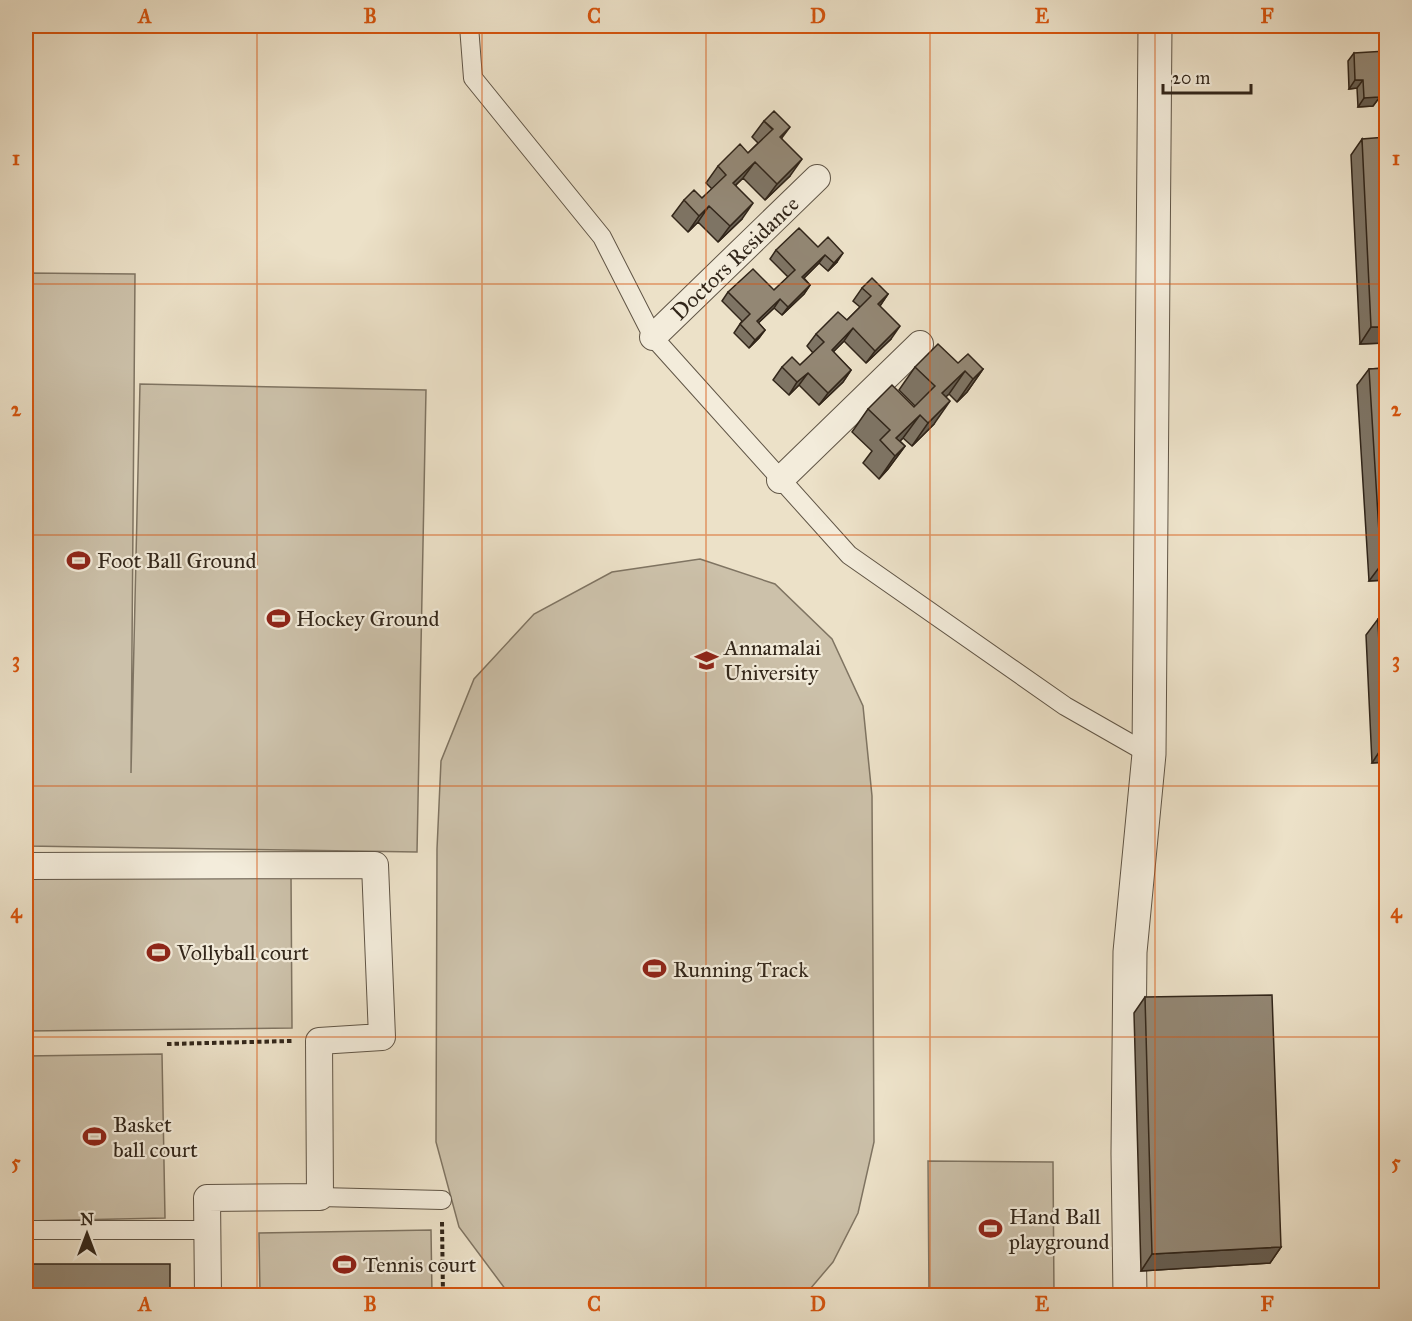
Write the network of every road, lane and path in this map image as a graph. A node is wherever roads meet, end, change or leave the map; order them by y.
1 (469, 26) edge
2 (1155, 26) edge
3 (817, 178) dead end
4 (653, 338) junction
5 (920, 344) dead end
6 (780, 480) junction
7 (1149, 754) junction
8 (26, 866) edge
9 (319, 1041) junction
10 (166, 1044) dead end
11 (320, 1197) junction
12 (442, 1200) joint
13 (26, 1230) edge
14 (207, 1230) junction
15 (208, 1296) edge
16 (443, 1296) edge
17 (1130, 1296) edge

1 - 4 lane
2 - 7 street
3 - 4 street, Doctors Residance
4 - 6 lane
5 - 6 street
6 - 7 lane
7 - 17 street
8 - 9 street
9 - 10 path
9 - 11 street
11 - 12 lane
11 - 14 street
12 - 16 path
13 - 14 lane
14 - 15 street

